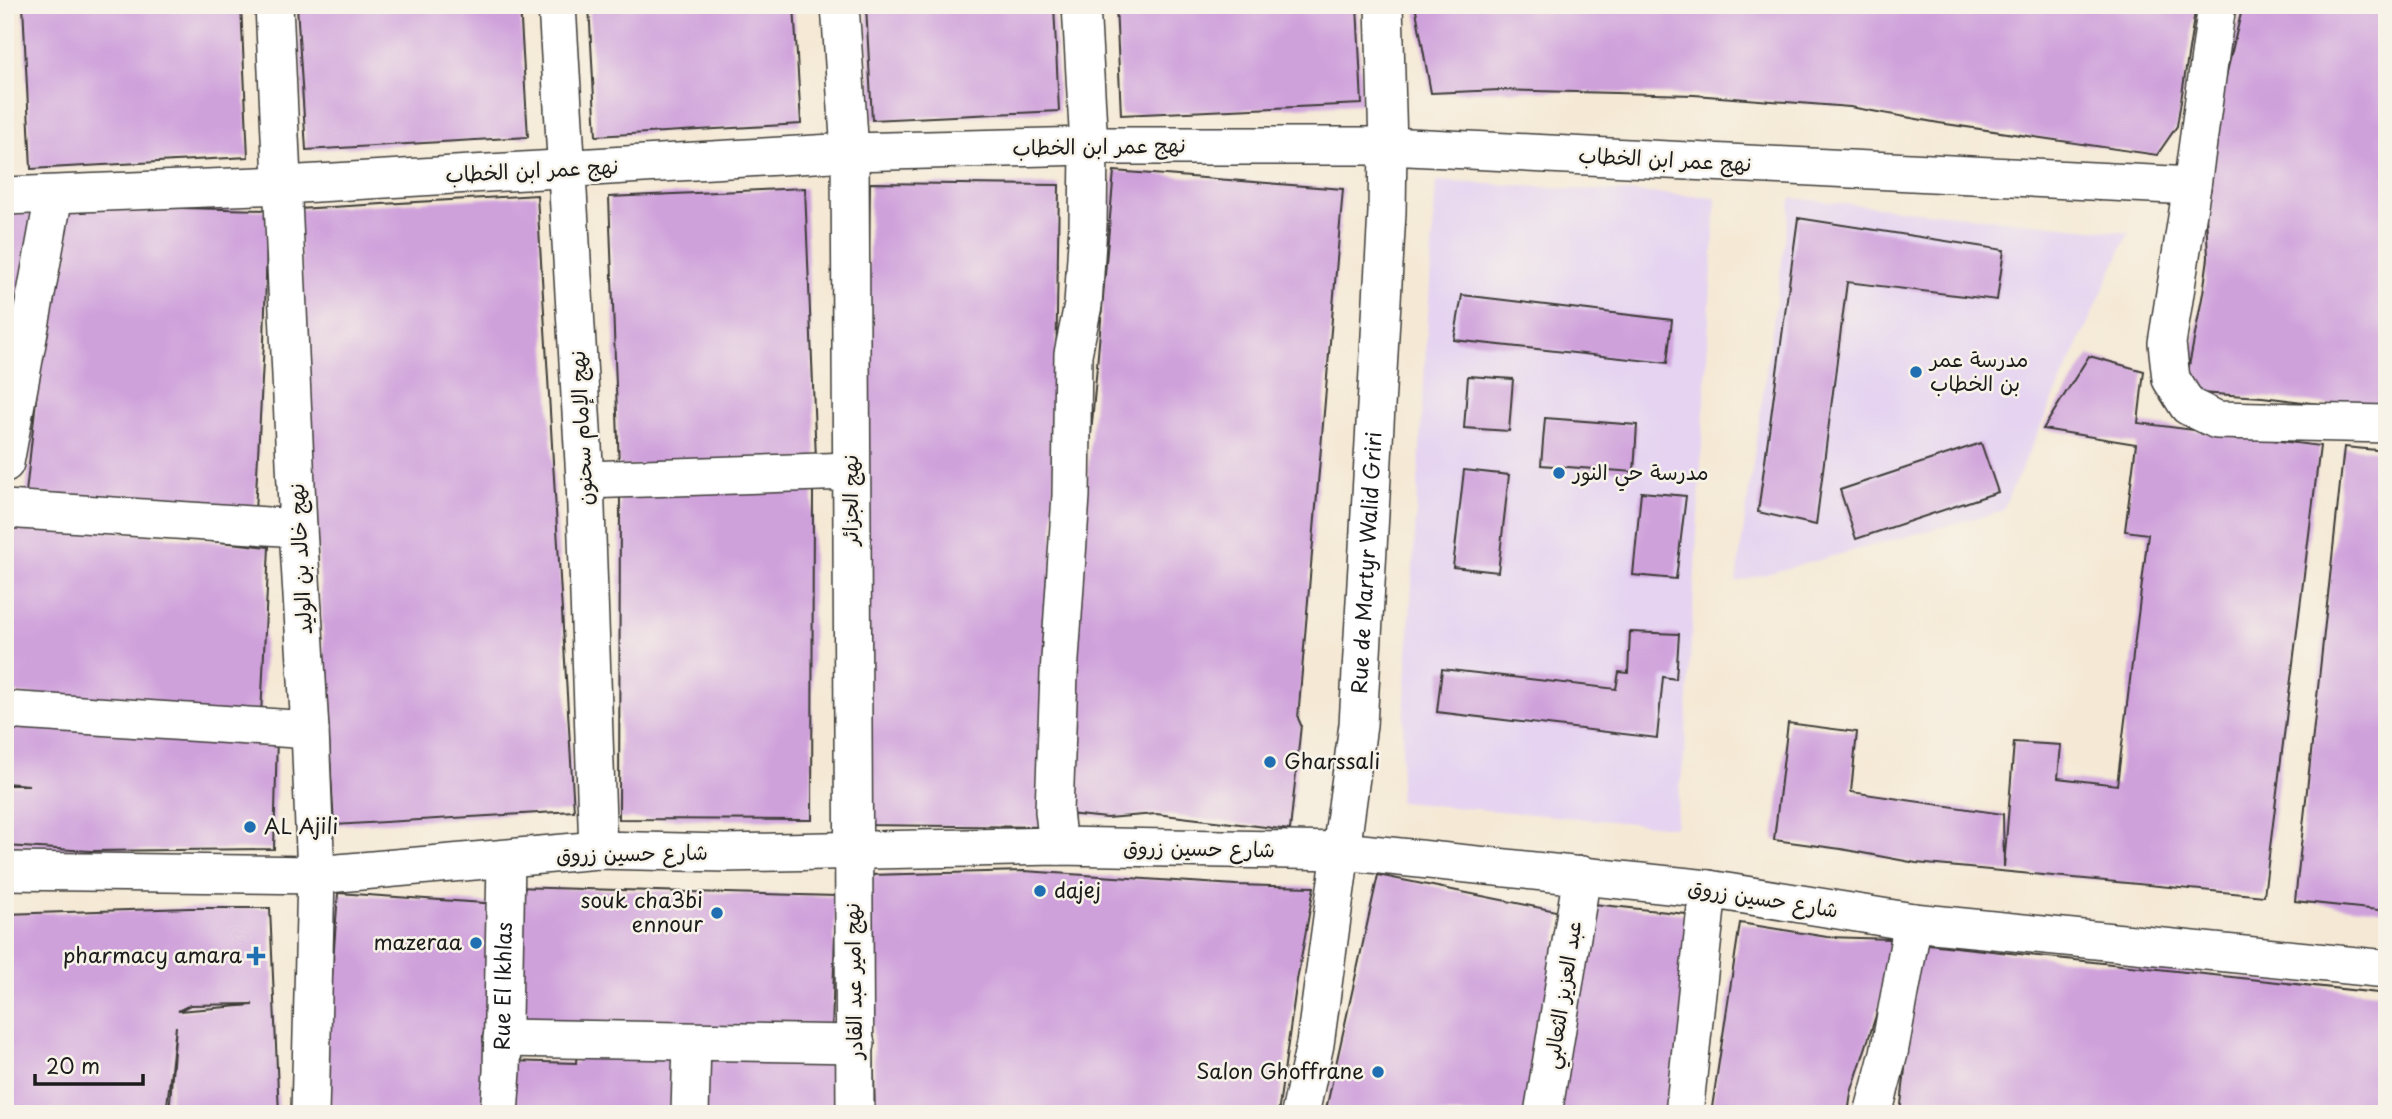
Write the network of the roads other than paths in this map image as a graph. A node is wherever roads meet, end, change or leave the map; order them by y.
1 (274, 5) edge
2 (557, 5) edge
3 (841, 5) edge
4 (1081, 5) edge
5 (1384, 5) edge
6 (2217, 5) edge
7 (1088, 146) junction
8 (1388, 146) junction
9 (850, 152) junction
10 (565, 169) junction
11 (6, 185) edge
12 (283, 185) junction
13 (2192, 186) junction
14 (54, 195) junction
15 (2387, 424) edge
16 (5, 463) edge
17 (851, 471) junction
18 (585, 480) junction
19 (5, 509) edge
20 (298, 528) junction
21 (5, 710) edge
22 (310, 730) junction
23 (1058, 846) junction
24 (852, 849) junction
25 (598, 850) junction
26 (1342, 851) junction
27 (506, 860) junction
28 (5, 872) edge
29 (316, 875) junction
30 (1582, 875) junction
31 (1708, 889) junction
32 (1913, 922) junction
33 (2387, 969) edge
34 (502, 1038) junction
35 (692, 1042) junction
36 (856, 1044) junction
37 (310, 1114) edge
38 (499, 1114) edge
39 (690, 1114) edge
40 (855, 1114) edge
41 (1300, 1114) edge
42 (1543, 1114) edge
43 (1684, 1114) edge
44 (1873, 1114) edge

1 - 12 street, نهج خالد بن الوليد
2 - 10 street, نهج الإمام سحنون
3 - 9 street, نهج الجزائر
4 - 7 street
5 - 8 street, Rue de Martyr Walid Griri
6 - 13 street
7 - 8 street, نهج عمر ابن الخطاب
7 - 9 street, نهج عمر ابن الخطاب
7 - 23 street
8 - 13 street, نهج عمر ابن الخطاب
8 - 26 street, Rue de Martyr Walid Griri
9 - 10 street, نهج عمر ابن الخطاب
9 - 17 street, نهج الجزائر
10 - 12 street, نهج عمر ابن الخطاب
10 - 18 street, نهج الإمام سحنون
11 - 14 street, نهج عمر ابن الخطاب
12 - 14 street, نهج عمر ابن الخطاب
12 - 20 street, نهج خالد بن الوليد
13 - 15 street
14 - 16 street
17 - 18 street
17 - 24 street, نهج الجزائر
18 - 25 street, نهج الإمام سحنون
19 - 20 street
20 - 22 street, نهج خالد بن الوليد
21 - 22 street
22 - 29 street, نهج خالد بن الوليد
23 - 24 street, شارع حسين زروق
23 - 26 street, شارع حسين زروق
24 - 25 street, شارع حسين زروق
24 - 36 street, نهج امير عبد القادر
25 - 27 street, شارع حسين زروق
26 - 30 street, شارع حسين زروق
26 - 41 street, Rue de Martyr Walid Griri
27 - 29 street, شارع حسين زروق
27 - 34 street, Rue El Ikhlas
28 - 29 street, شارع حسين زروق
29 - 37 street, نهج خالد بن الوليد
30 - 31 street, شارع حسين زروق
30 - 42 street, عبد العزيز الثعالبي
31 - 32 street, شارع حسين زروق
31 - 43 street
32 - 33 street, شارع حسين زروق
32 - 44 street
34 - 35 street
34 - 38 street, Rue El Ikhlas
35 - 36 street
35 - 39 street
36 - 40 street, نهج امير عبد القادر

